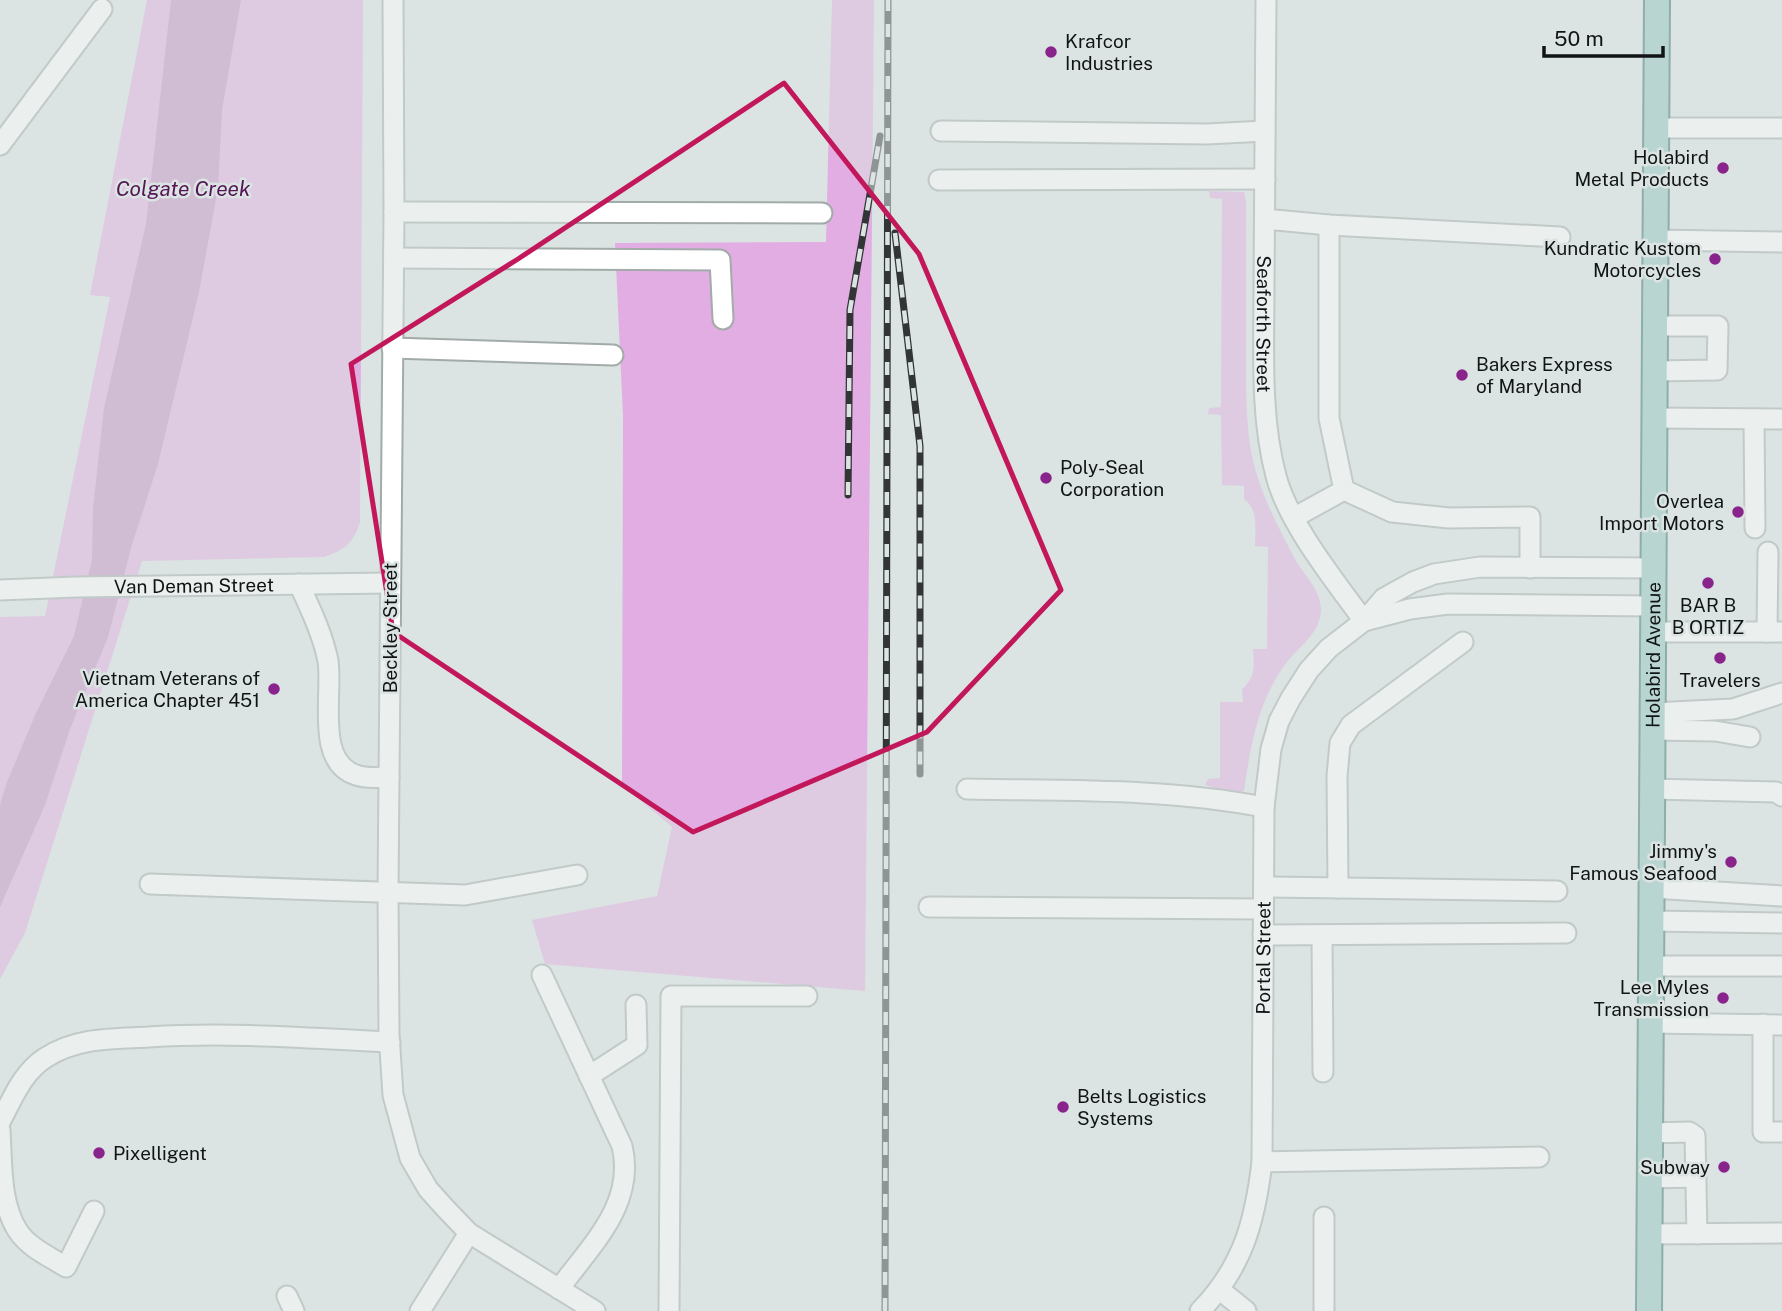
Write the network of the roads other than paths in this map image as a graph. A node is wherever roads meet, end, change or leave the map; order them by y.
1 (393, 0) edge
2 (1266, 0) edge
3 (1657, 0) edge
4 (102, 9) dead end
5 (1656, 128) junction
6 (1782, 128) edge
7 (941, 131) dead end
8 (1265, 131) junction
9 (0, 145) edge
10 (1265, 179) junction
11 (939, 180) dead end
12 (394, 212) junction
13 (822, 214) dead end
14 (1265, 219) junction
15 (1329, 225) junction
16 (1560, 237) dead end
17 (1656, 240) junction
18 (1782, 242) edge
19 (394, 258) junction
20 (723, 319) dead end
21 (1655, 326) junction
22 (392, 348) junction
23 (613, 355) dead end
24 (1654, 370) junction
25 (1655, 418) junction
26 (1754, 419) junction
27 (1782, 419) edge
28 (1344, 490) junction
29 (1295, 517) junction
30 (1755, 528) dead end
31 (1768, 552) dead end
32 (1530, 568) junction
33 (1654, 568) junction
34 (389, 583) junction
35 (299, 584) junction
36 (0, 590) edge
37 (1653, 606) junction
38 (1364, 621) junction
39 (1653, 632) junction
40 (1775, 632) edge
41 (1463, 642) dead end
42 (1782, 693) edge
43 (1653, 721) junction
44 (1750, 737) dead end
45 (389, 777) junction
46 (967, 789) dead end
47 (1652, 789) junction
48 (1782, 796) edge
49 (1264, 807) junction
50 (577, 875) dead end
51 (150, 884) dead end
52 (1264, 887) junction
53 (1338, 888) junction
54 (1652, 888) junction
55 (1557, 891) dead end
56 (388, 892) junction
57 (1782, 896) edge
58 (929, 907) dead end
59 (1263, 909) junction
60 (1651, 921) junction
61 (1782, 923) edge
62 (1566, 933) dead end
63 (1263, 935) junction
64 (1322, 935) junction
65 (1651, 966) junction
66 (1782, 966) edge
67 (542, 975) dead end
68 (807, 996) dead end
69 (636, 1004) dead end
70 (1651, 1023) junction
71 (1773, 1024) edge
72 (390, 1042) junction
73 (1323, 1072) dead end
74 (589, 1076) junction
75 (0, 1122) edge
76 (0, 1130) edge
77 (1782, 1132) edge
78 (1650, 1133) junction
79 (1539, 1157) dead end
80 (1262, 1162) junction
81 (1696, 1177) junction
82 (1650, 1178) junction
83 (94, 1212) dead end
84 (1324, 1217) dead end
85 (469, 1233) junction
86 (1782, 1233) edge
87 (1650, 1234) junction
88 (1697, 1234) junction
89 (559, 1289) junction
90 (1220, 1290) junction
91 (421, 1311) edge
92 (595, 1311) edge
93 (669, 1311) edge
94 (1200, 1311) edge
95 (1246, 1311) edge
96 (1324, 1311) edge
97 (1649, 1311) edge

1 - 12 street, Beckley Street
2 - 8 street, Seaforth Street
3 - 5 main road, Holabird Avenue
4 - 9 street
5 - 6 street
5 - 17 main road, Holabird Avenue
7 - 8 street
8 - 10 street, Seaforth Street
10 - 11 street
10 - 14 street, Seaforth Street
12 - 13 street
12 - 19 street, Beckley Street
14 - 15 street
14 - 29 street, Seaforth Street
15 - 16 street
15 - 28 street
17 - 18 street
17 - 21 main road, Holabird Avenue
19 - 20 street
19 - 22 street, Beckley Street
21 - 24 main road, Holabird Avenue
21 - 24 street
22 - 23 street
22 - 34 street, Beckley Street
24 - 25 main road, Holabird Avenue
25 - 26 street
25 - 33 main road, Holabird Avenue
26 - 27 street
26 - 30 street
28 - 29 street
28 - 32 street
29 - 38 street, Seaforth Street
31 - 40 street
32 - 33 street, Portal Street
32 - 38 street, Portal Street
33 - 37 main road, Holabird Avenue
34 - 35 street, Van Deman Street
34 - 45 street, Beckley Street
35 - 36 street, Van Deman Street
35 - 45 street
37 - 38 street, Portal Street
37 - 39 main road, Holabird Avenue
38 - 49 street, Portal Street
39 - 40 street
39 - 43 main road, Holabird Avenue
41 - 53 street
42 - 43 street
43 - 44 street
43 - 47 main road, Holabird Avenue
45 - 56 street, Beckley Street
46 - 49 street
47 - 48 street
47 - 54 main road, Holabird Avenue
49 - 52 street, Portal Street
50 - 56 street
51 - 56 street
52 - 53 street
52 - 59 street, Portal Street
53 - 55 street
54 - 57 street
54 - 60 main road, Holabird Avenue
56 - 72 street, Beckley Street
58 - 59 street
59 - 63 street, Portal Street
60 - 61 street
60 - 65 main road, Holabird Avenue
62 - 64 street
63 - 64 street
63 - 80 street, Portal Street
64 - 73 street
65 - 66 street
65 - 70 main road, Holabird Avenue
67 - 74 street
68 - 93 street
69 - 74 street
70 - 71 street
70 - 78 main road, Holabird Avenue
71 - 77 street
72 - 75 street
72 - 85 street, Beckley Street
74 - 89 street
76 - 83 street
78 - 81 street
78 - 82 main road, Holabird Avenue
79 - 80 street
80 - 90 street, Portal Street
81 - 82 street
81 - 88 street
82 - 87 main road, Holabird Avenue
84 - 96 street
85 - 89 street
85 - 91 street
86 - 88 street
87 - 88 street
87 - 97 main road, Holabird Avenue
89 - 92 street
90 - 94 street, Portal Street
90 - 95 street

